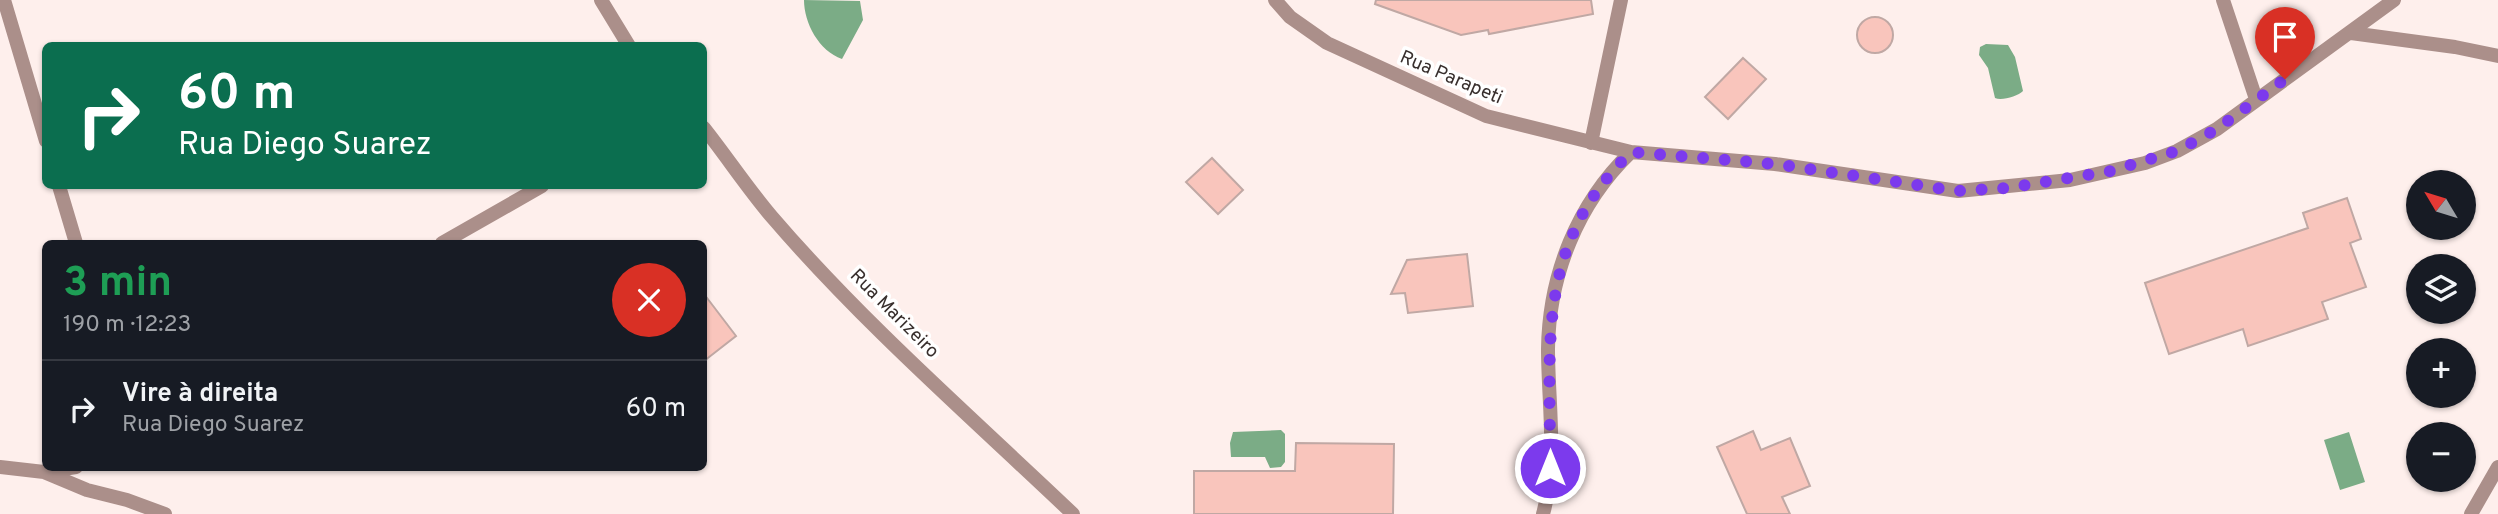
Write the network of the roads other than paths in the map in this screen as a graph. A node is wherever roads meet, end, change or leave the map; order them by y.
1 (4, 0) edge
2 (601, 0) edge
3 (1275, 0) edge
4 (1621, 0) edge
5 (2223, 0) edge
6 (2394, 0) edge
7 (2351, 33) junction
8 (627, 42) edge
9 (2498, 56) edge
10 (2256, 99) junction
11 (42, 128) edge
12 (707, 132) edge
13 (1591, 143) junction
14 (1631, 152) junction
15 (60, 189) edge
16 (537, 189) edge
17 (75, 240) edge
18 (447, 240) edge
19 (0, 467) edge
20 (2498, 467) edge
21 (50, 471) edge
22 (44, 472) junction
23 (165, 514) edge
24 (1073, 514) edge
25 (1543, 514) edge
26 (2471, 514) edge

1 - 11 street
2 - 8 street
3 - 13 street, Rua Parapeti
4 - 13 street
5 - 10 street
6 - 7 street, Rua Parapeti
7 - 9 street
7 - 10 street, Rua Parapeti
10 - 14 street, Rua Parapeti
12 - 24 street, Rua Marizeiro
13 - 14 street, Rua Parapeti
14 - 25 street
15 - 17 street
16 - 18 street
19 - 22 street
20 - 26 street
21 - 22 street
22 - 23 street

